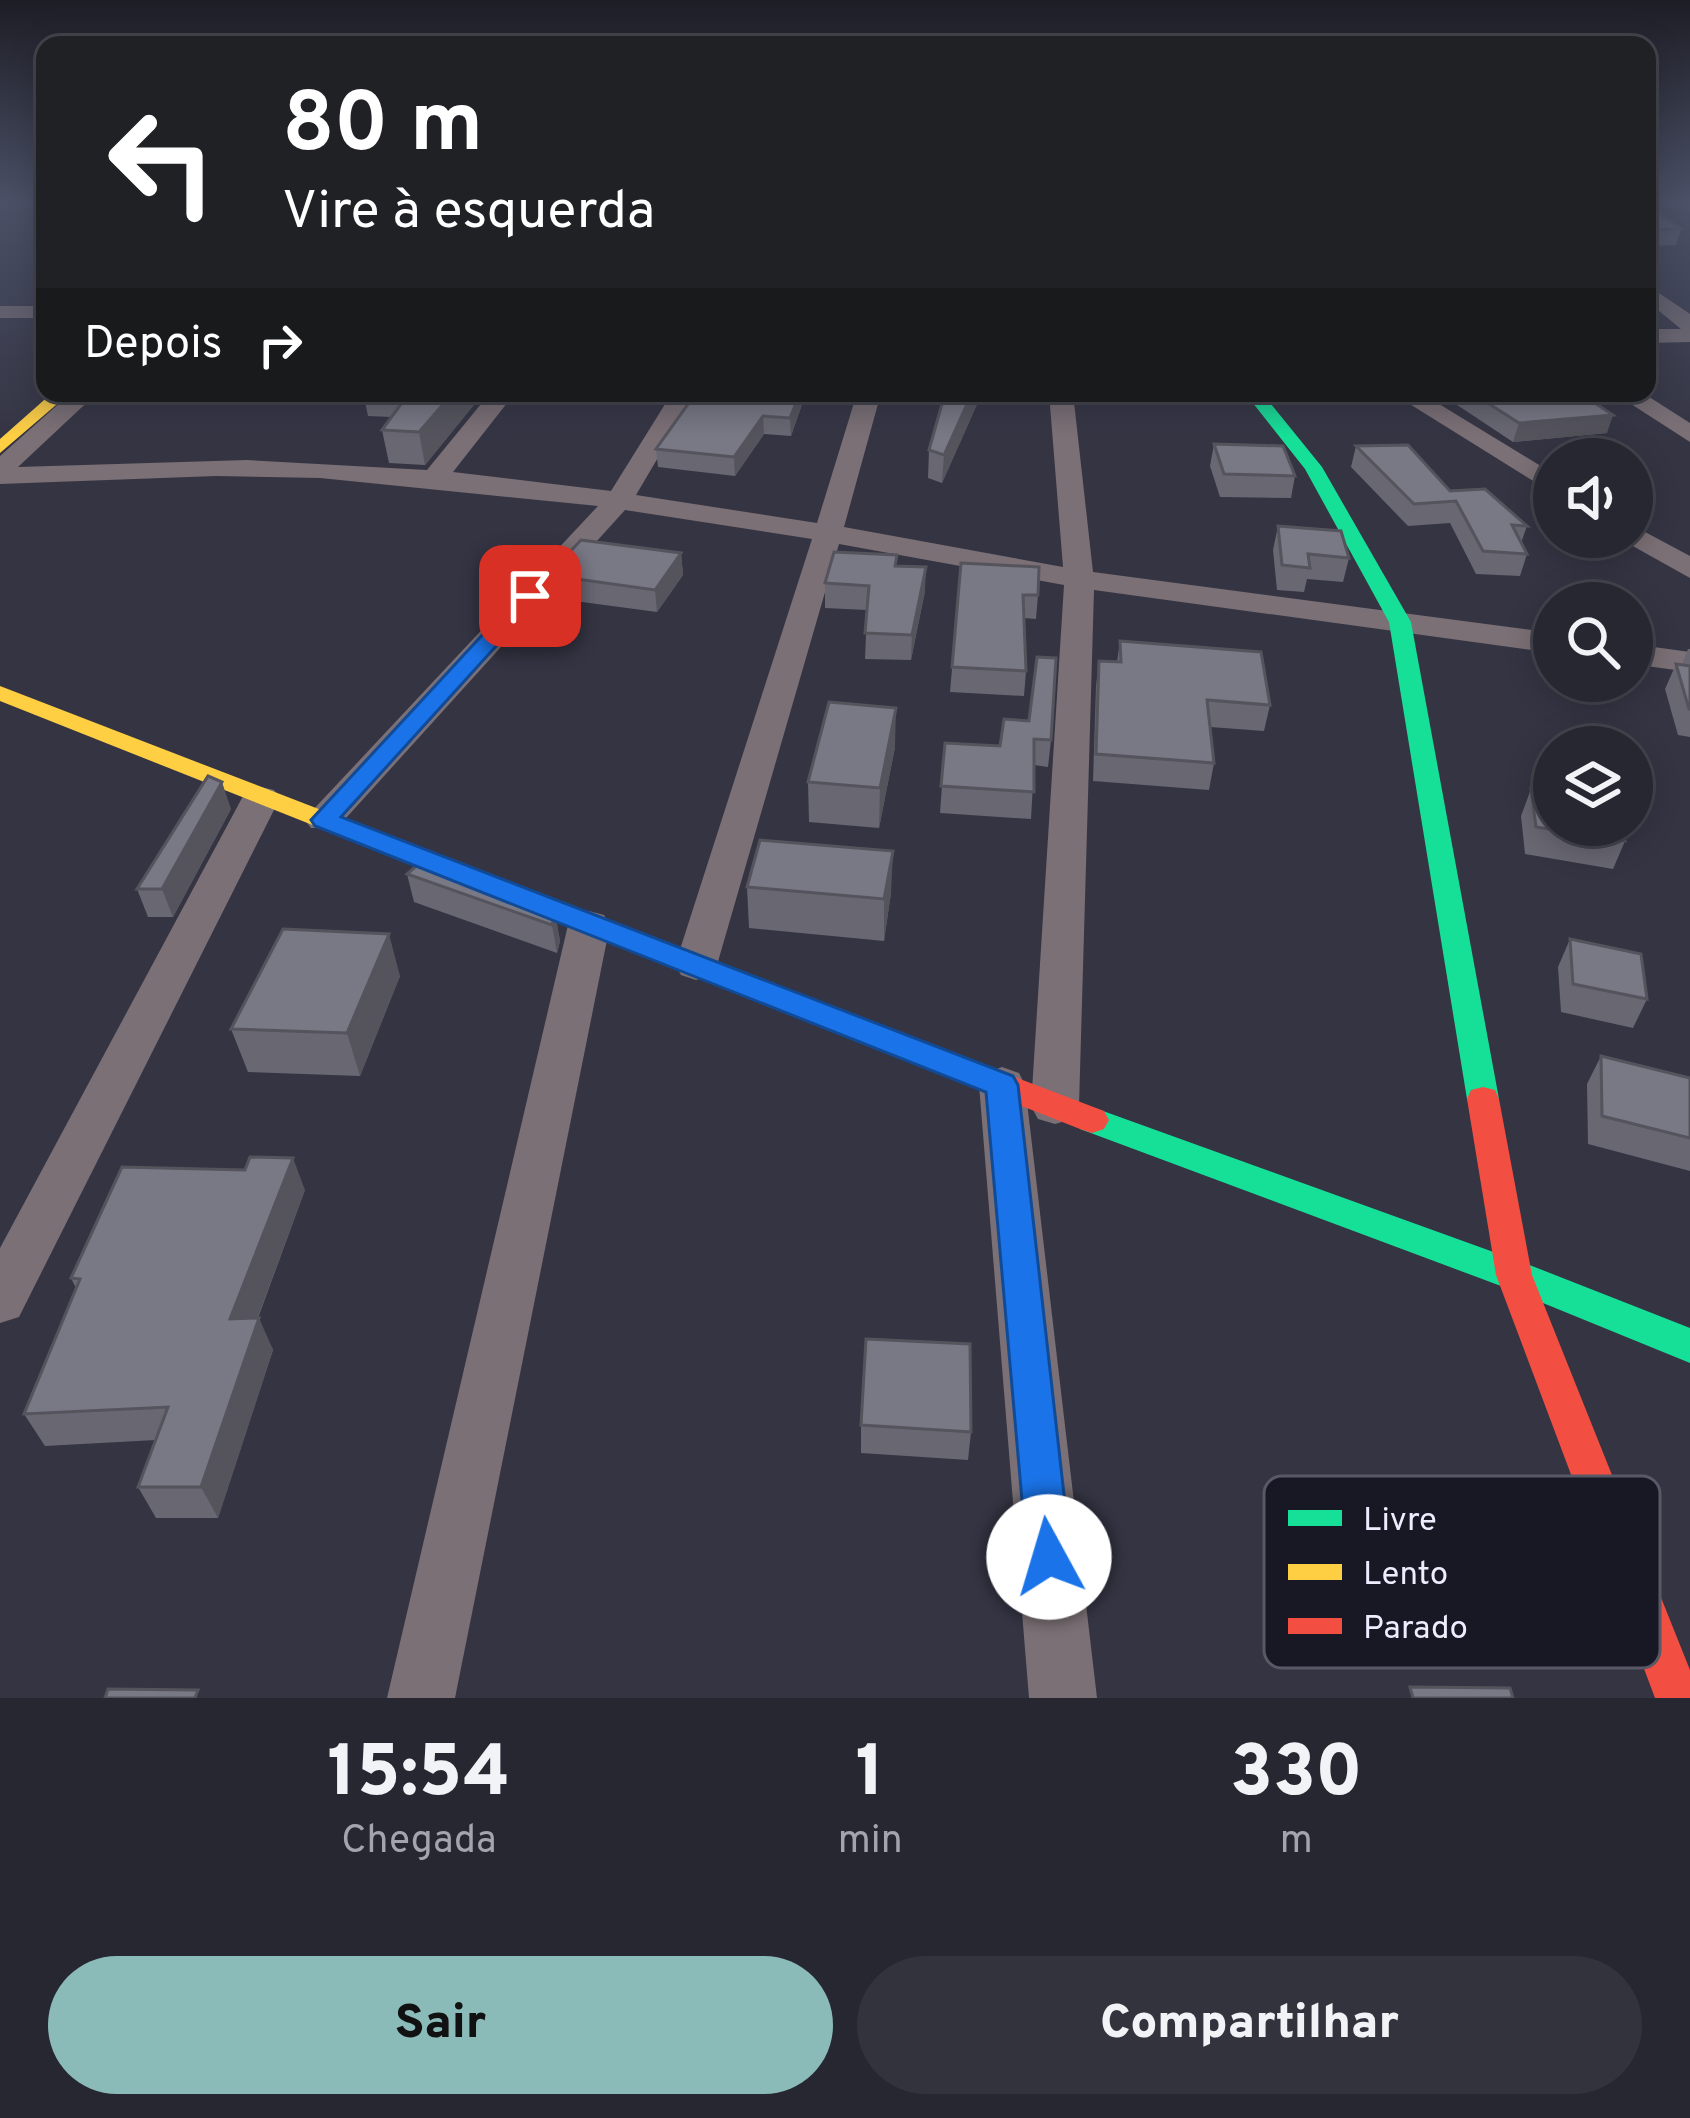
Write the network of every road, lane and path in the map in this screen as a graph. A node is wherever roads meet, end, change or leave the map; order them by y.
1 (1656, 298) edge
2 (36, 312) edge
3 (0, 313) edge
4 (1690, 325) edge
5 (1690, 335) edge
6 (1656, 336) edge
7 (52, 402) edge
8 (76, 402) edge
9 (496, 402) edge
10 (679, 402) edge
11 (866, 402) edge
12 (1062, 402) edge
13 (1260, 402) edge
14 (1418, 402) edge
15 (1640, 402) edge
16 (1690, 434) edge
17 (0, 448) edge
18 (0, 473) edge
19 (1533, 473) edge
20 (434, 479) junction
21 (619, 500) junction
22 (828, 533) junction
23 (1653, 547) edge
24 (1690, 569) edge
25 (1078, 579) junction
26 (1400, 622) junction
27 (1533, 641) edge
28 (1653, 657) edge
29 (1690, 662) edge
30 (0, 693) edge
31 (261, 798) junction
32 (324, 820) junction
33 (590, 925) junction
34 (696, 965) junction
35 (1002, 1085) junction
36 (1055, 1106) junction
37 (1514, 1275) junction
38 (0, 1300) edge
39 (1690, 1346) edge
40 (1592, 1476) edge
41 (1660, 1652) edge
42 (421, 1698) edge
43 (1063, 1698) edge
44 (1678, 1698) edge

1 - 4 street
2 - 3 street
5 - 6 street
7 - 17 street
8 - 18 street
9 - 20 street
10 - 21 street
11 - 22 street
12 - 25 street
13 - 26 street
14 - 19 street
15 - 16 street
18 - 20 street
20 - 21 street
21 - 22 street
21 - 32 street
22 - 25 street
22 - 34 street
23 - 24 street
25 - 26 street
25 - 36 street
26 - 27 street
26 - 37 street
28 - 29 street
30 - 31 street
31 - 32 street
31 - 38 street
32 - 33 street
33 - 34 street
33 - 42 street
34 - 35 street
35 - 36 street
35 - 43 street
36 - 37 street
37 - 39 street
37 - 40 street
41 - 44 street

